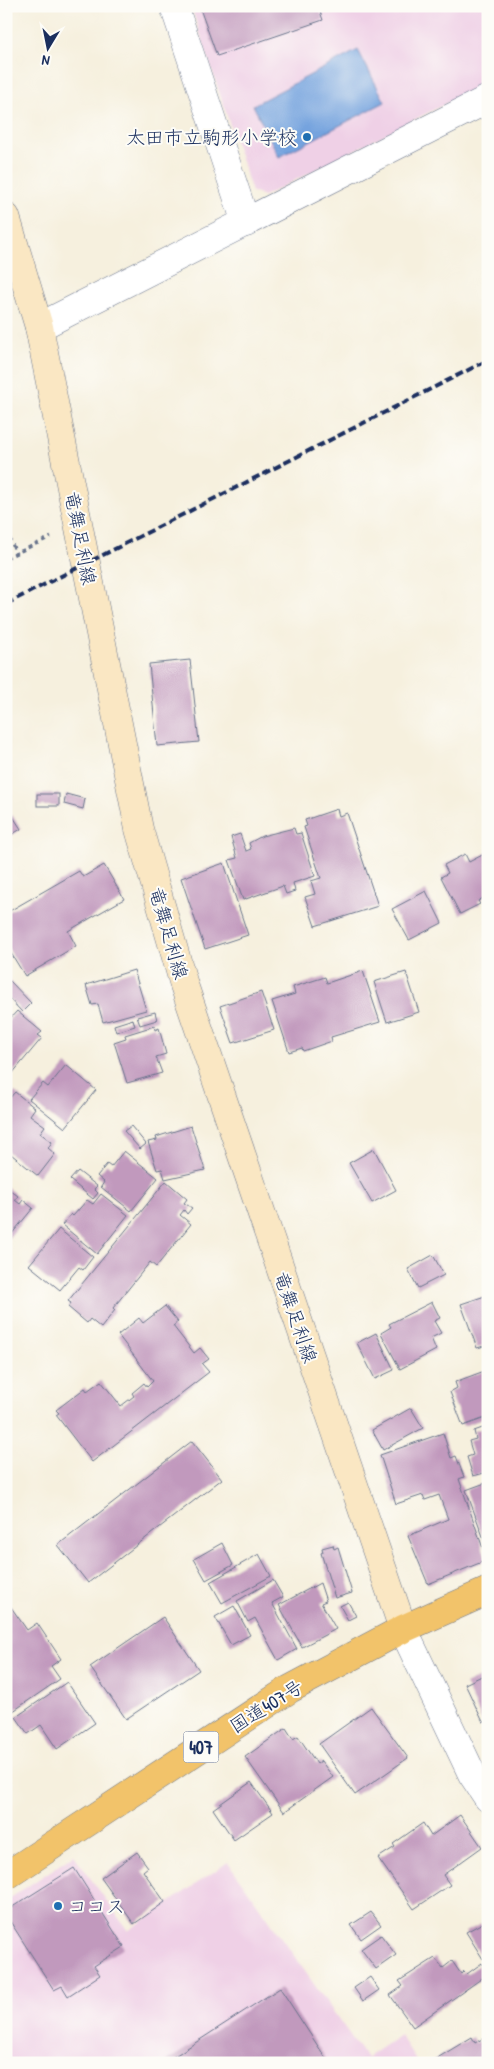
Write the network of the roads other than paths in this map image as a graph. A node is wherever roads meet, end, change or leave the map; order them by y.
1 (174, 6) edge
2 (488, 99) edge
3 (6, 217) edge
4 (246, 223) junction
5 (39, 327) junction
6 (488, 1591) edge
7 (403, 1629) junction
8 (488, 1798) edge
9 (6, 1876) edge

1 - 4 street
2 - 4 street
3 - 5 main road, 竜舞足利線
4 - 5 street
5 - 7 main road, 竜舞足利線
6 - 7 highway, 国道407号 / 407
7 - 8 street
7 - 9 highway, 国道407号 / 407

